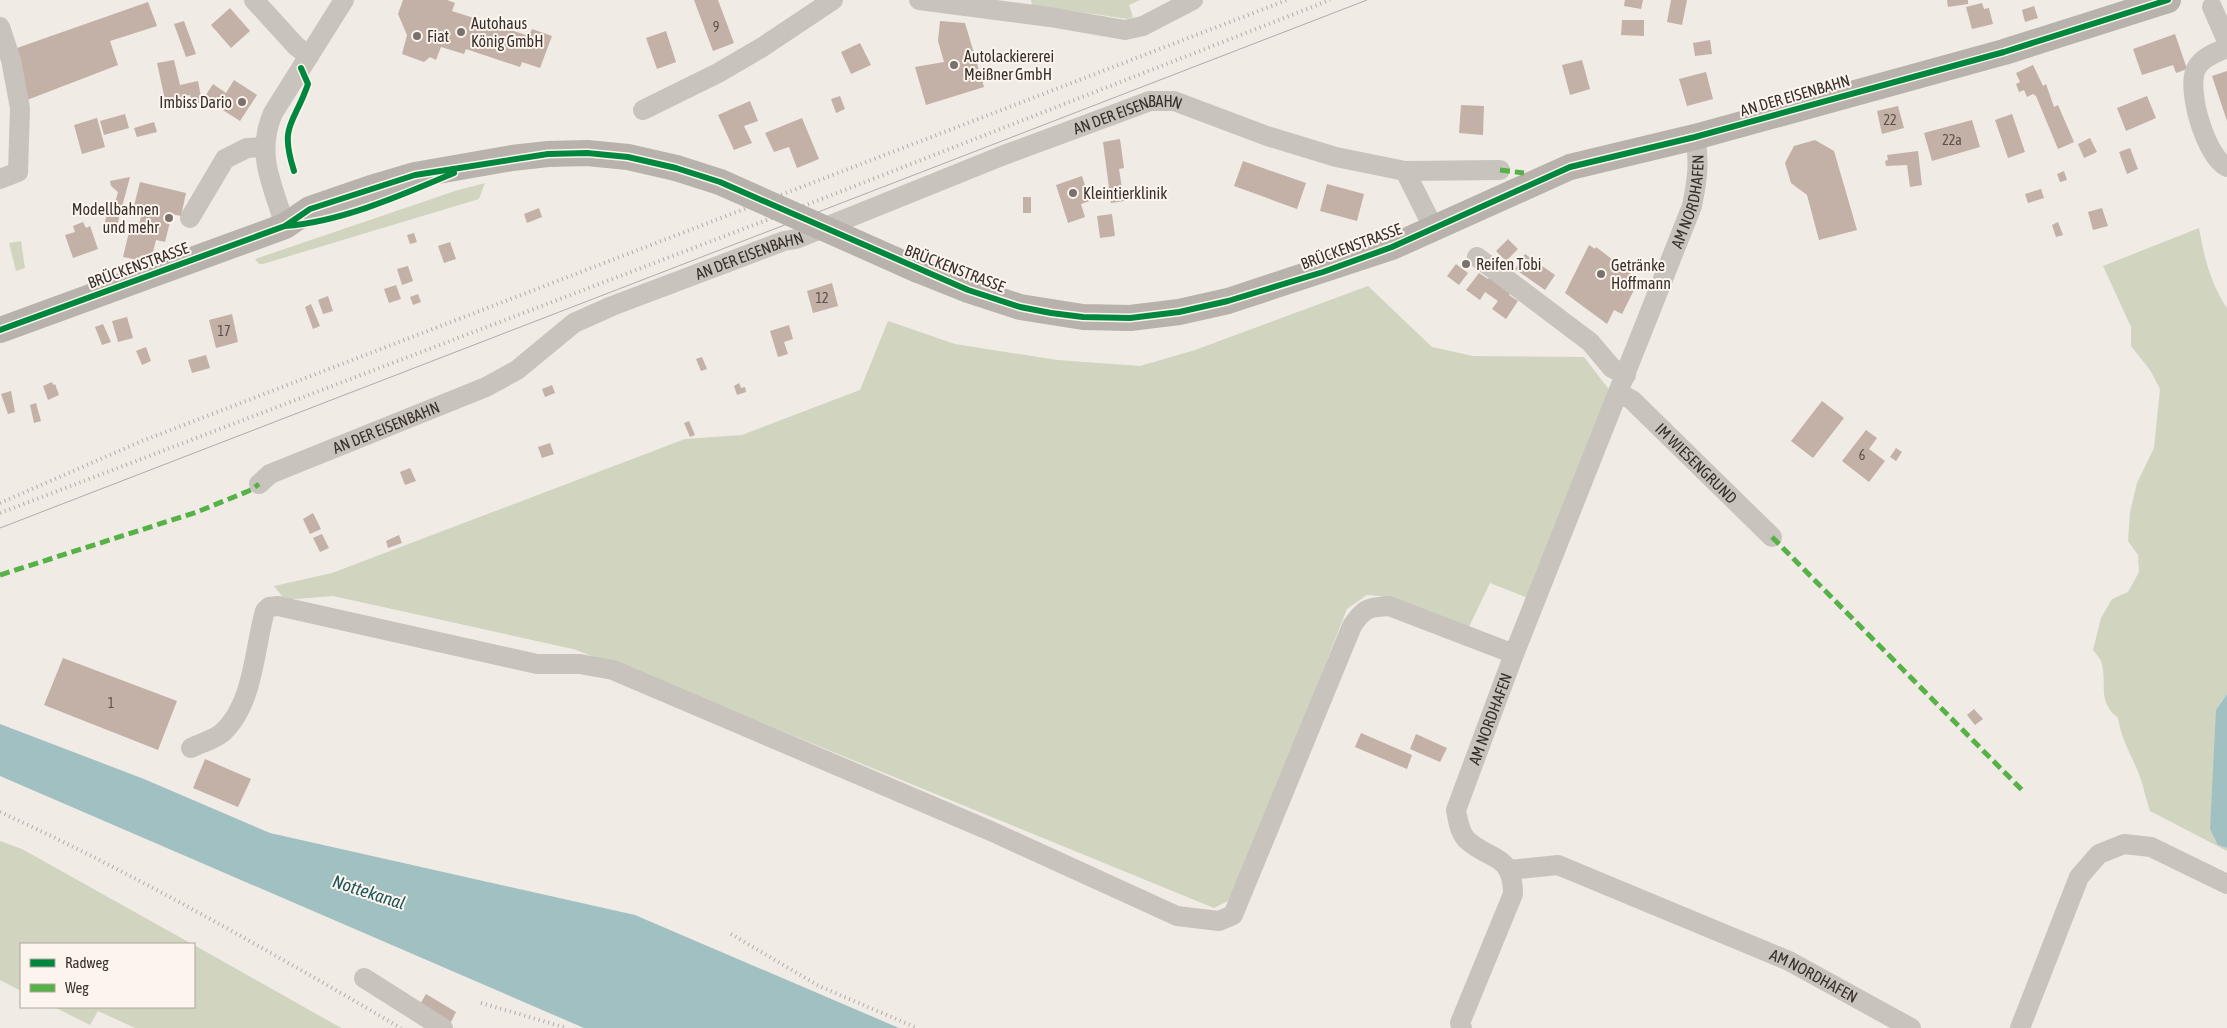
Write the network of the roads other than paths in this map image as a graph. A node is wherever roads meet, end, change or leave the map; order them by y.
1 (254, 0) edge
2 (344, 0) edge
3 (833, 0) edge
4 (919, 0) edge
5 (1193, 0) edge
6 (2168, 0) edge
7 (1019, 7) edge
8 (2212, 7) dead end
9 (0, 27) edge
10 (2227, 41) edge
11 (2227, 48) edge
12 (309, 56) junction
13 (643, 110) dead end
14 (1695, 137) junction
15 (263, 147) junction
16 (2227, 167) edge
17 (1500, 170) dead end
18 (1405, 171) junction
19 (0, 179) edge
20 (190, 218) dead end
21 (285, 226) junction
22 (1434, 229) junction
23 (1477, 257) dead end
24 (0, 330) edge
25 (1622, 384) junction
26 (259, 484) dead end
27 (1772, 537) dead end
28 (1514, 654) junction
29 (191, 748) dead end
30 (1509, 870) junction
31 (2227, 884) edge
32 (364, 978) dead end
33 (442, 1028) edge
34 (1462, 1028) edge
35 (1911, 1028) edge
36 (2020, 1028) edge

1 - 12 street
2 - 12 street
3 - 13 street
4 - 7 street
5 - 7 street
6 - 14 main road, AN DER EISENBAHN
8 - 10 street
9 - 19 street
11 - 16 street
12 - 15 street
14 - 22 main road, AN DER EISENBAHN
14 - 25 street, AM NORDHAFEN
15 - 20 street
15 - 21 street
17 - 18 street, AN DER EISENBAHN
18 - 22 street
18 - 26 street, AN DER EISENBAHN
21 - 22 main road, BRÜCKENSTRASSE, bridge
21 - 24 main road, BRÜCKENSTRASSE
23 - 25 street, IM WIESENGRUND
25 - 27 street, IM WIESENGRUND
25 - 28 street, AM NORDHAFEN
28 - 29 street
28 - 30 street, AM NORDHAFEN
30 - 34 street
30 - 35 street, AM NORDHAFEN
31 - 36 street
32 - 33 street

